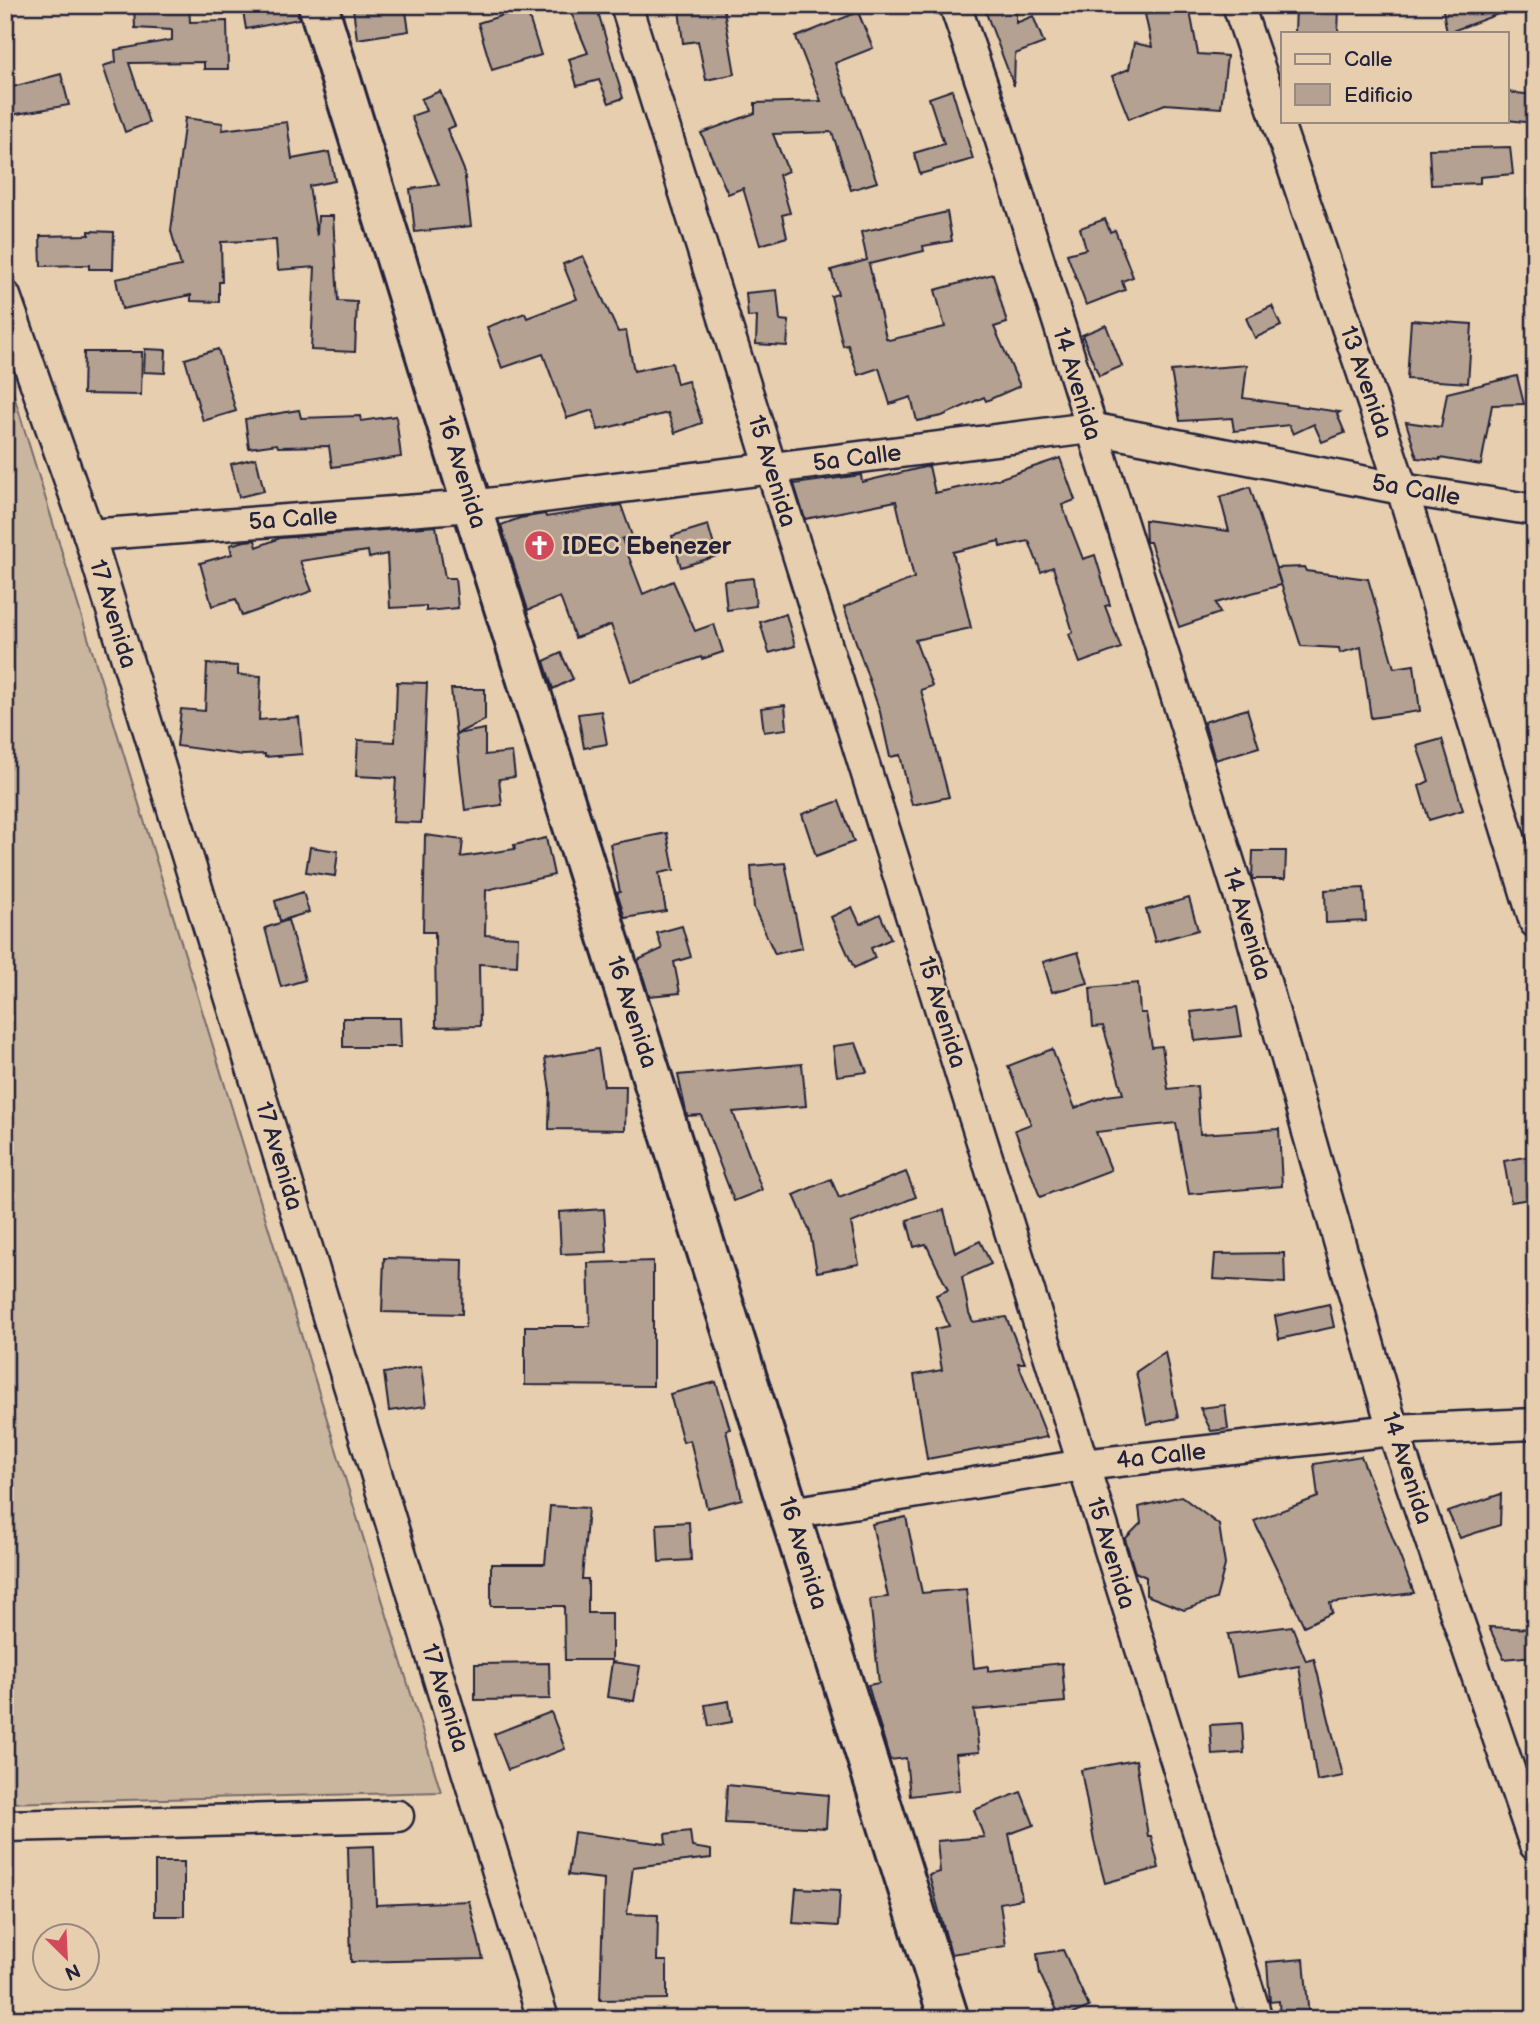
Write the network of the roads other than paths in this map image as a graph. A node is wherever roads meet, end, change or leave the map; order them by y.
1 (318, 5) edge
2 (626, 5) edge
3 (955, 5) edge
4 (1238, 5) edge
5 (5, 296) edge
6 (1090, 428) junction
7 (772, 469) junction
8 (1402, 489) junction
9 (472, 506) junction
10 (1535, 510) edge
11 (89, 535) junction
12 (1535, 922) edge
13 (1535, 1424) edge
14 (1393, 1430) junction
15 (1083, 1465) junction
16 (791, 1513) junction
17 (398, 1816) dead end
18 (5, 1826) edge
19 (1535, 1845) edge
20 (543, 2019) edge
21 (949, 2019) edge
22 (1257, 2019) edge

1 - 9 main road, 16 Avenida
2 - 7 street, 15 Avenida
3 - 6 street, 14 Avenida
4 - 8 street, 13 Avenida
5 - 11 street, 17 Avenida
6 - 7 street, 5a Calle
6 - 8 street, 5a Calle
6 - 14 street, 14 Avenida
7 - 9 street, 5a Calle
7 - 15 street, 15 Avenida
8 - 10 street, 5a Calle
8 - 12 street, 13 Avenida
9 - 11 street, 5a Calle
9 - 16 main road, 16 Avenida
11 - 20 street, 17 Avenida
13 - 14 street, 4a Calle
14 - 15 street, 4a Calle
14 - 19 street, 14 Avenida
15 - 16 street, 4a Calle
15 - 22 street, 15 Avenida
16 - 21 main road, 16 Avenida
17 - 18 street

